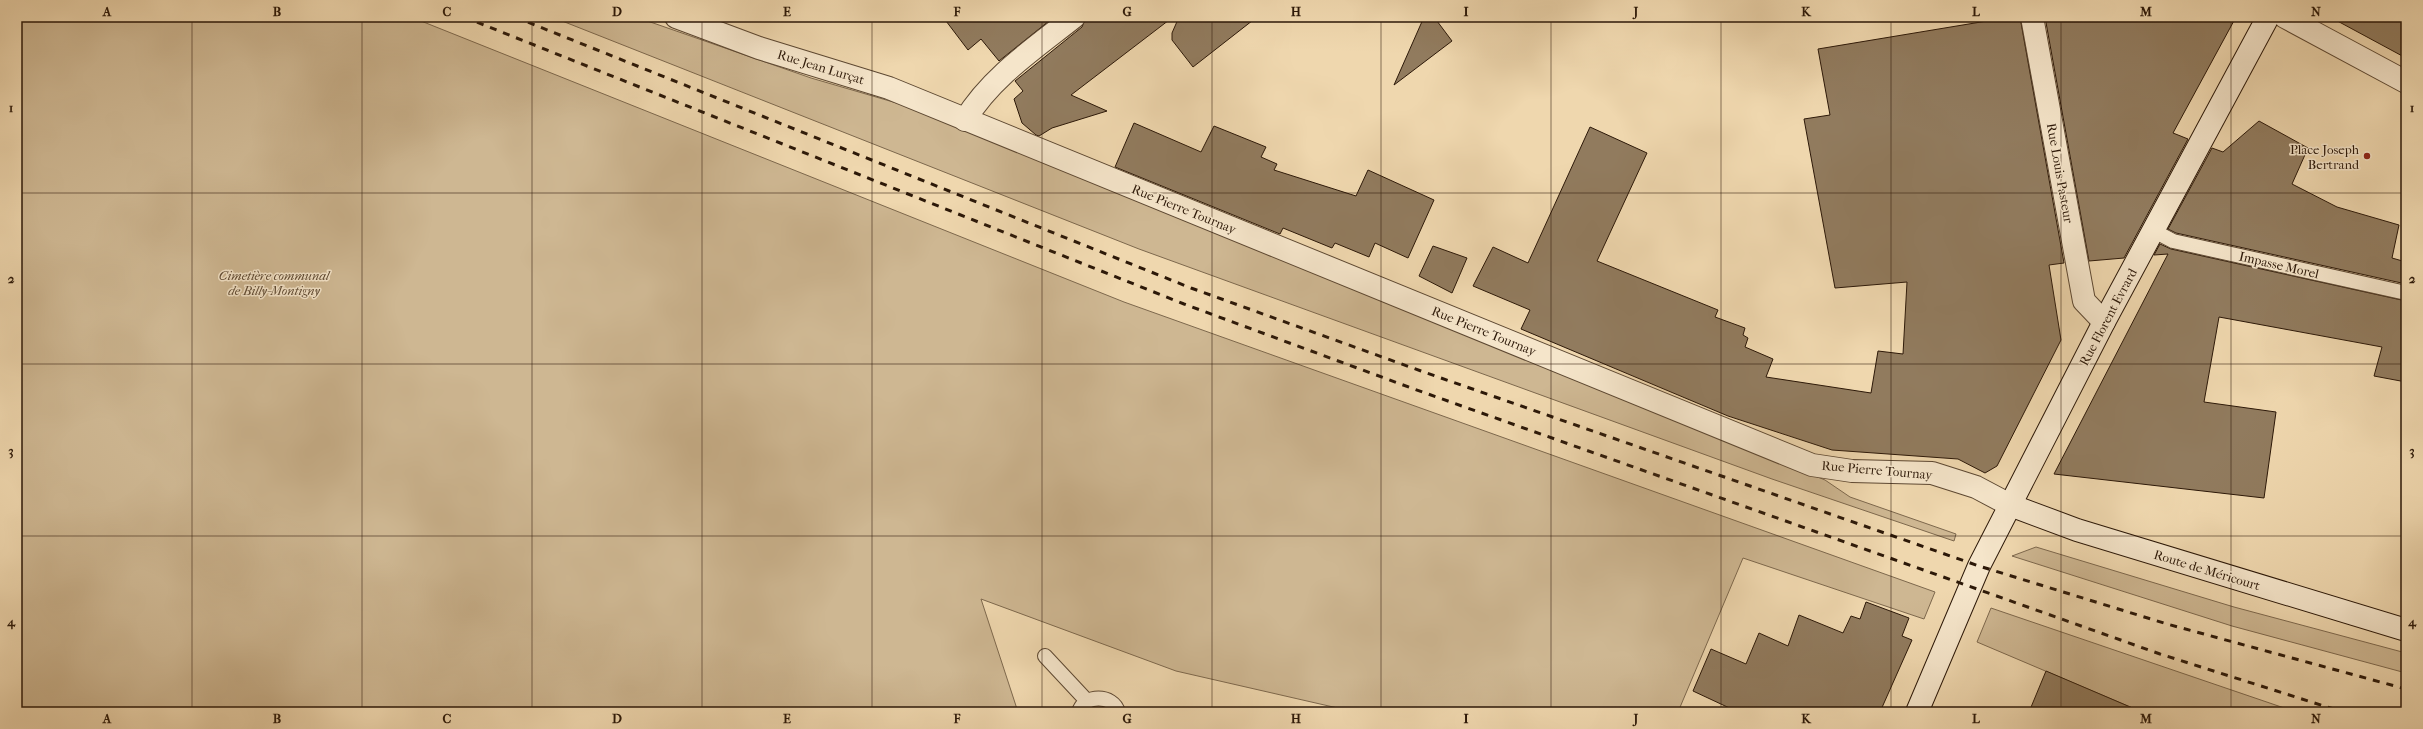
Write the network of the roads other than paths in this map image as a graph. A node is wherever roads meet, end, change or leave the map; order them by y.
1 (676, 17) edge
2 (1074, 17) edge
3 (2032, 17) edge
4 (2268, 17) edge
5 (2285, 17) edge
6 (2406, 82) edge
7 (965, 120) junction
8 (2154, 231) junction
9 (2406, 293) edge
10 (2104, 322) junction
11 (2010, 505) junction
12 (2406, 630) edge
13 (1045, 656) dead end
14 (1083, 706) edge
15 (1118, 712) edge
16 (1917, 712) edge

1 - 7 street, Rue Jean Lurçat
2 - 7 street
3 - 10 street, Rue Louis Pasteur
4 - 8 street, Rue Florent Evrard
5 - 6 street
7 - 11 street, Rue Pierre Tournay
8 - 9 lane, Impasse Morel
8 - 10 street, Rue Florent Evrard
10 - 11 street, Rue Florent Evrard
11 - 12 street, Route de Méricourt
11 - 16 street, Rue Florent Evrard
13 - 14 lane
14 - 15 lane

